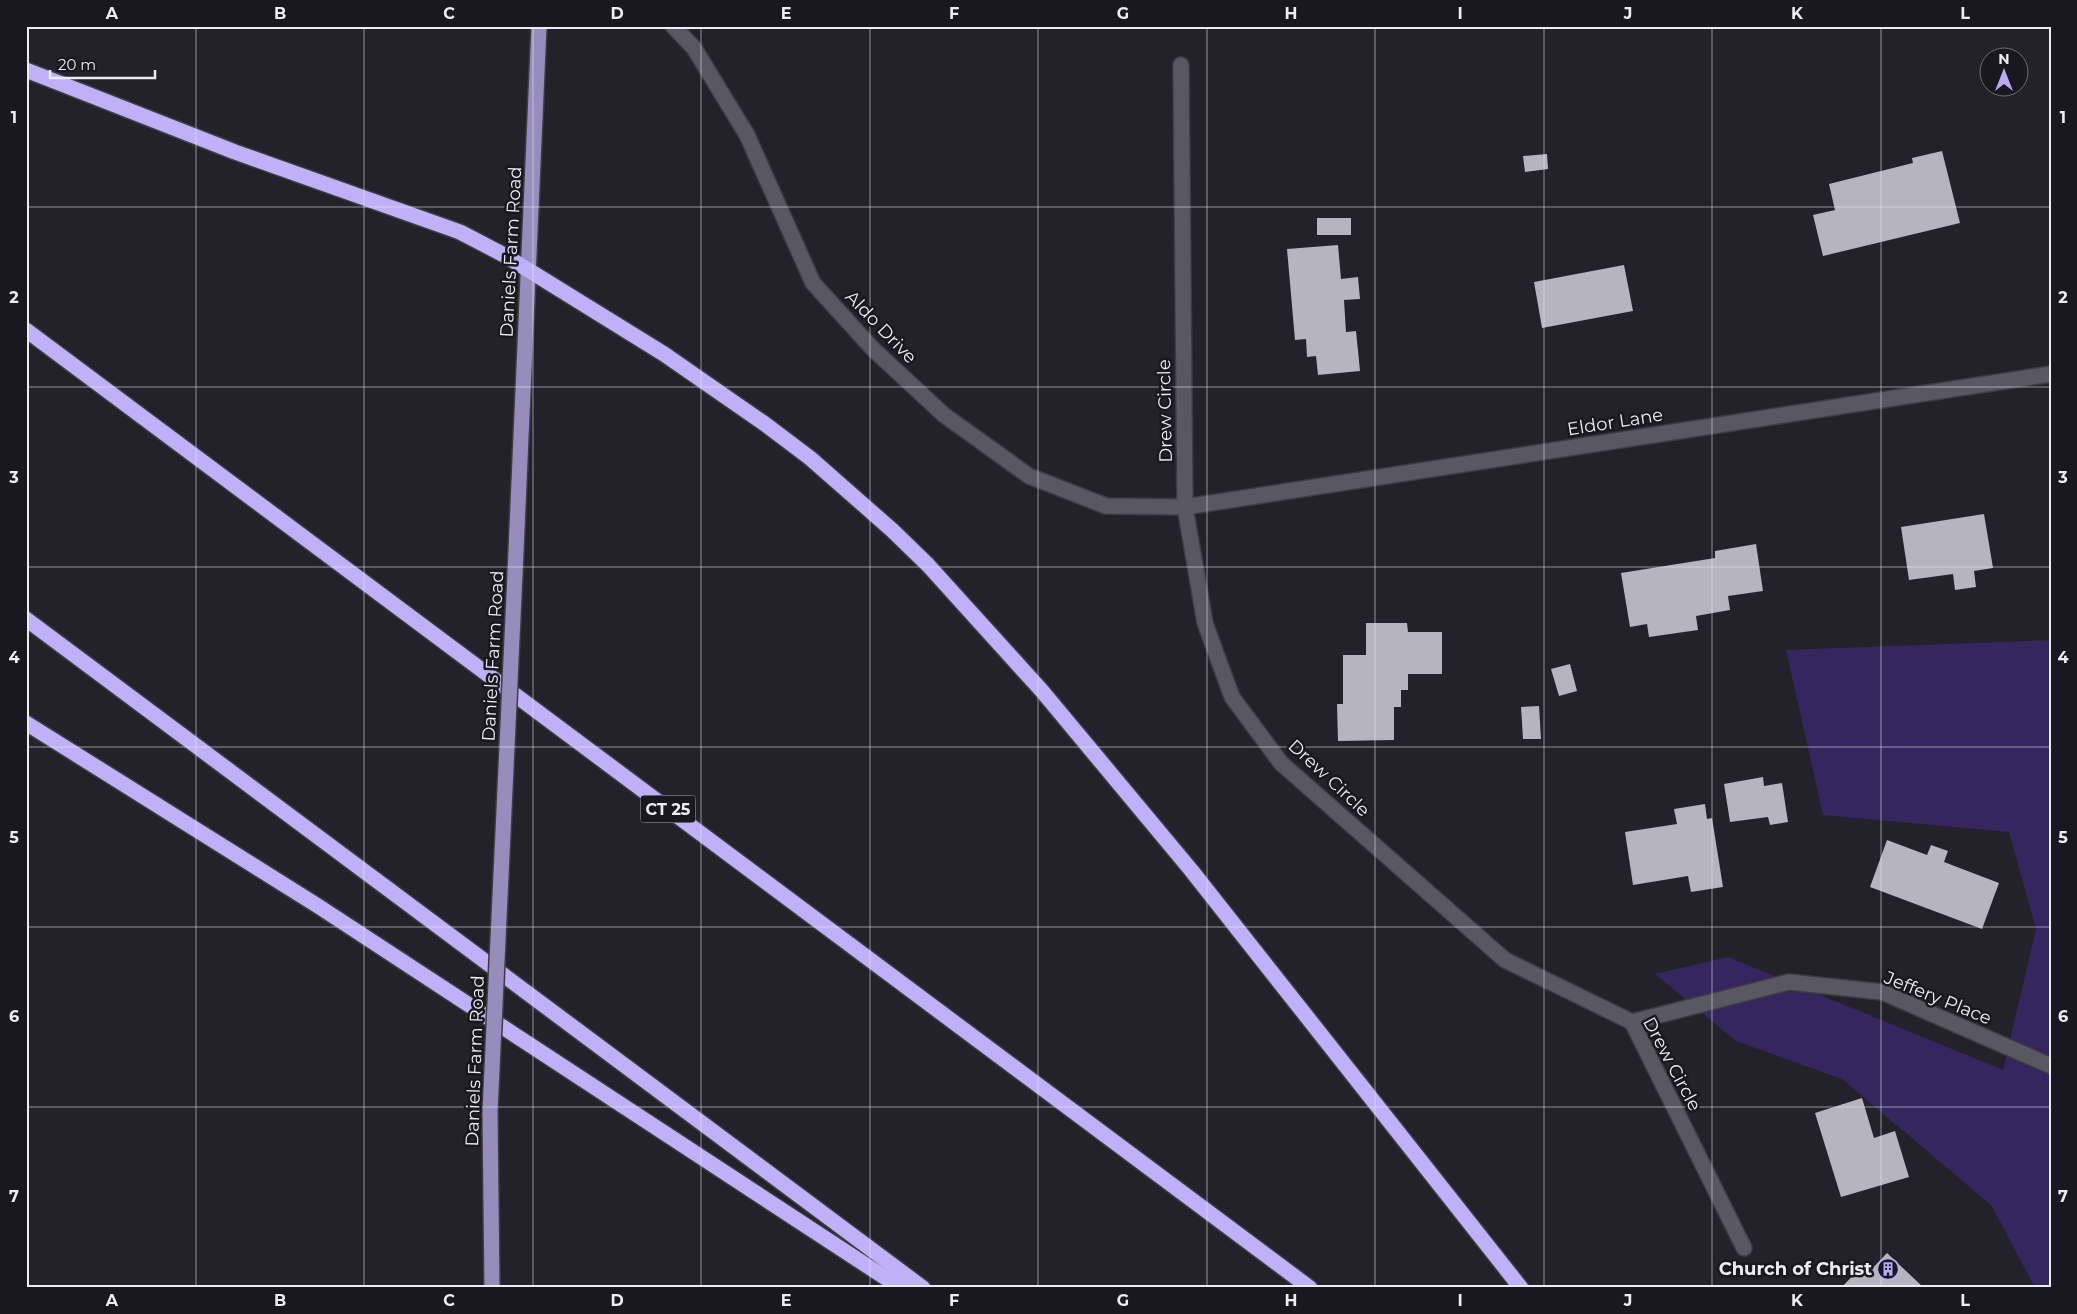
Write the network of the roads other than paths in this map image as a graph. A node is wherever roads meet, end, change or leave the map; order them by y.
1 (540, 26) edge
2 (673, 26) edge
3 (1181, 65) dead end
4 (26, 70) edge
5 (528, 270) junction
6 (26, 330) edge
7 (2051, 374) edge
8 (1185, 508) junction
9 (26, 619) edge
10 (26, 723) edge
11 (1632, 1022) junction
12 (2051, 1066) edge
13 (1744, 1248) dead end
14 (492, 1288) edge
15 (900, 1288) edge
16 (922, 1288) edge
17 (1310, 1288) edge
18 (1521, 1288) edge

1 - 5 main road, Daniels Farm Road
2 - 8 street, Aldo Drive
3 - 8 street, Drew Circle
4 - 5 highway
5 - 14 main road, Daniels Farm Road, bridge
5 - 18 highway
6 - 17 highway, CT 25
7 - 8 street, Eldor Lane
8 - 11 street, Drew Circle
9 - 16 highway
10 - 15 highway
11 - 12 street, Jeffery Place
11 - 13 street, Drew Circle

